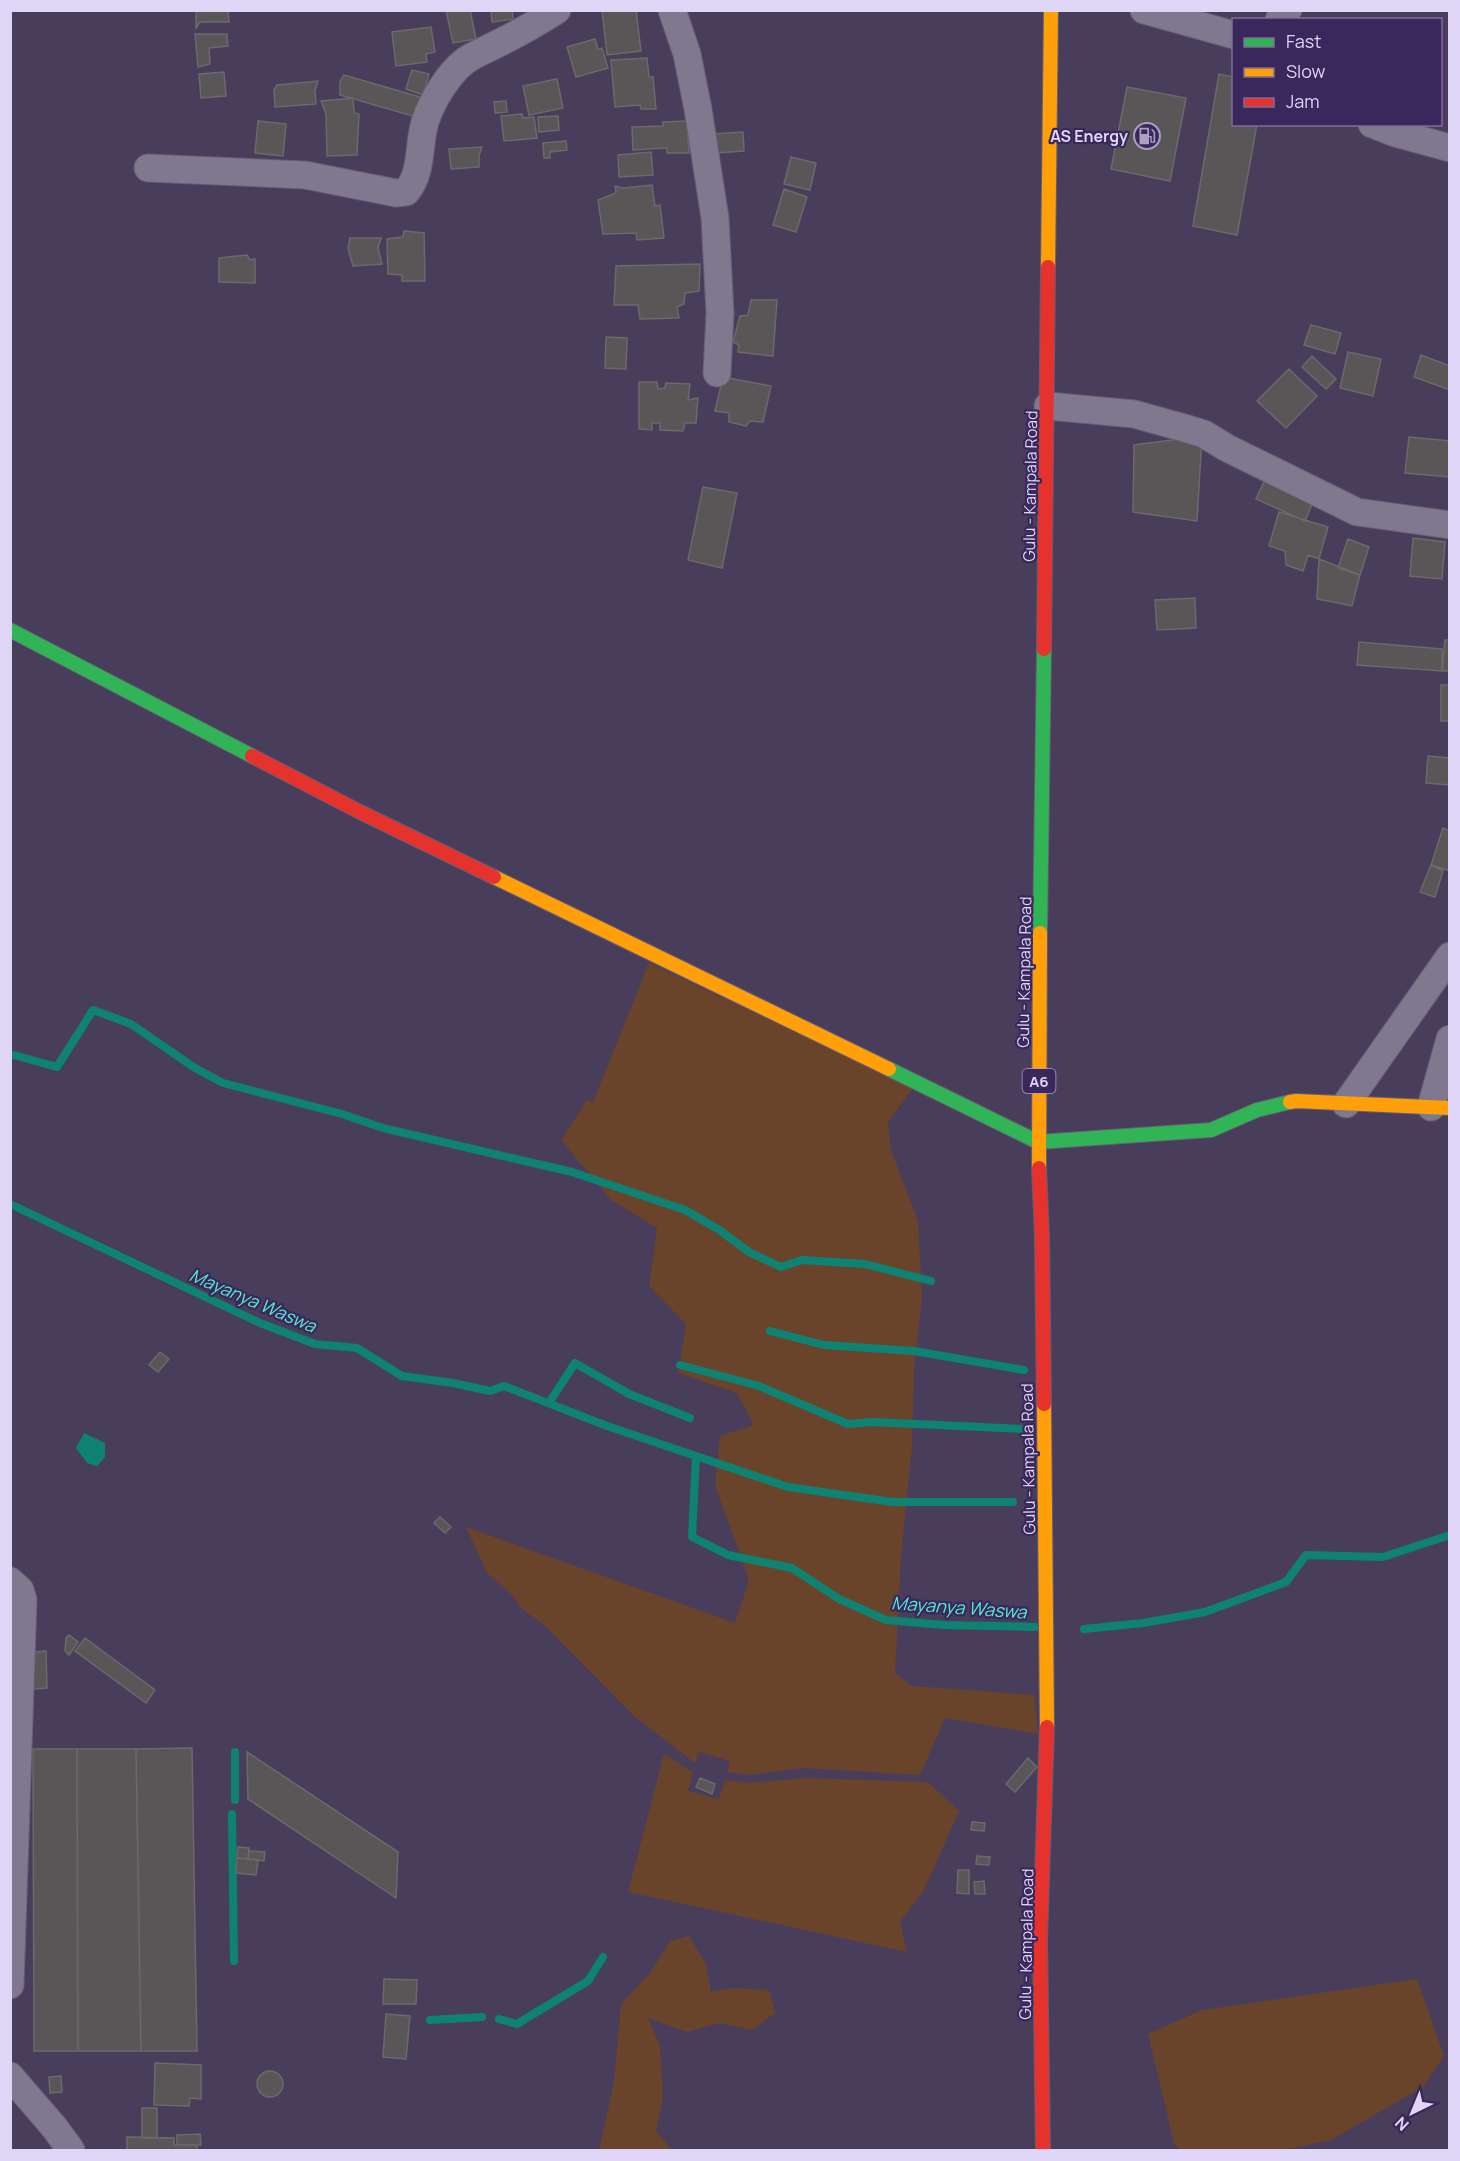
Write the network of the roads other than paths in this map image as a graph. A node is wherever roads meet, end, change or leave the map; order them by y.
1 (557, 10) edge
2 (672, 10) edge
3 (1051, 10) edge
4 (1144, 10) edge
5 (1232, 34) edge
6 (1377, 126) edge
7 (1449, 148) edge
8 (148, 168) dead end
9 (717, 373) dead end
10 (1048, 406) junction
11 (1449, 525) edge
12 (10, 630) edge
13 (1449, 956) edge
14 (1440, 988) edge
15 (1449, 1039) edge
16 (1346, 1104) junction
17 (1440, 1108) edge
18 (1038, 1142) junction
19 (10, 1581) edge
20 (10, 1985) edge
21 (10, 2076) edge
22 (71, 2151) edge
23 (1043, 2151) edge

1 - 8 street
2 - 9 street
3 - 10 main road, Gulu - Kampala Road / A6
4 - 5 street
6 - 7 street
10 - 11 street
10 - 18 main road, Gulu - Kampala Road / A6
12 - 18 main road
13 - 14 street
14 - 16 street
15 - 17 street
16 - 17 main road
16 - 18 main road
18 - 23 main road, Gulu - Kampala Road / A6
19 - 20 street
21 - 22 street

